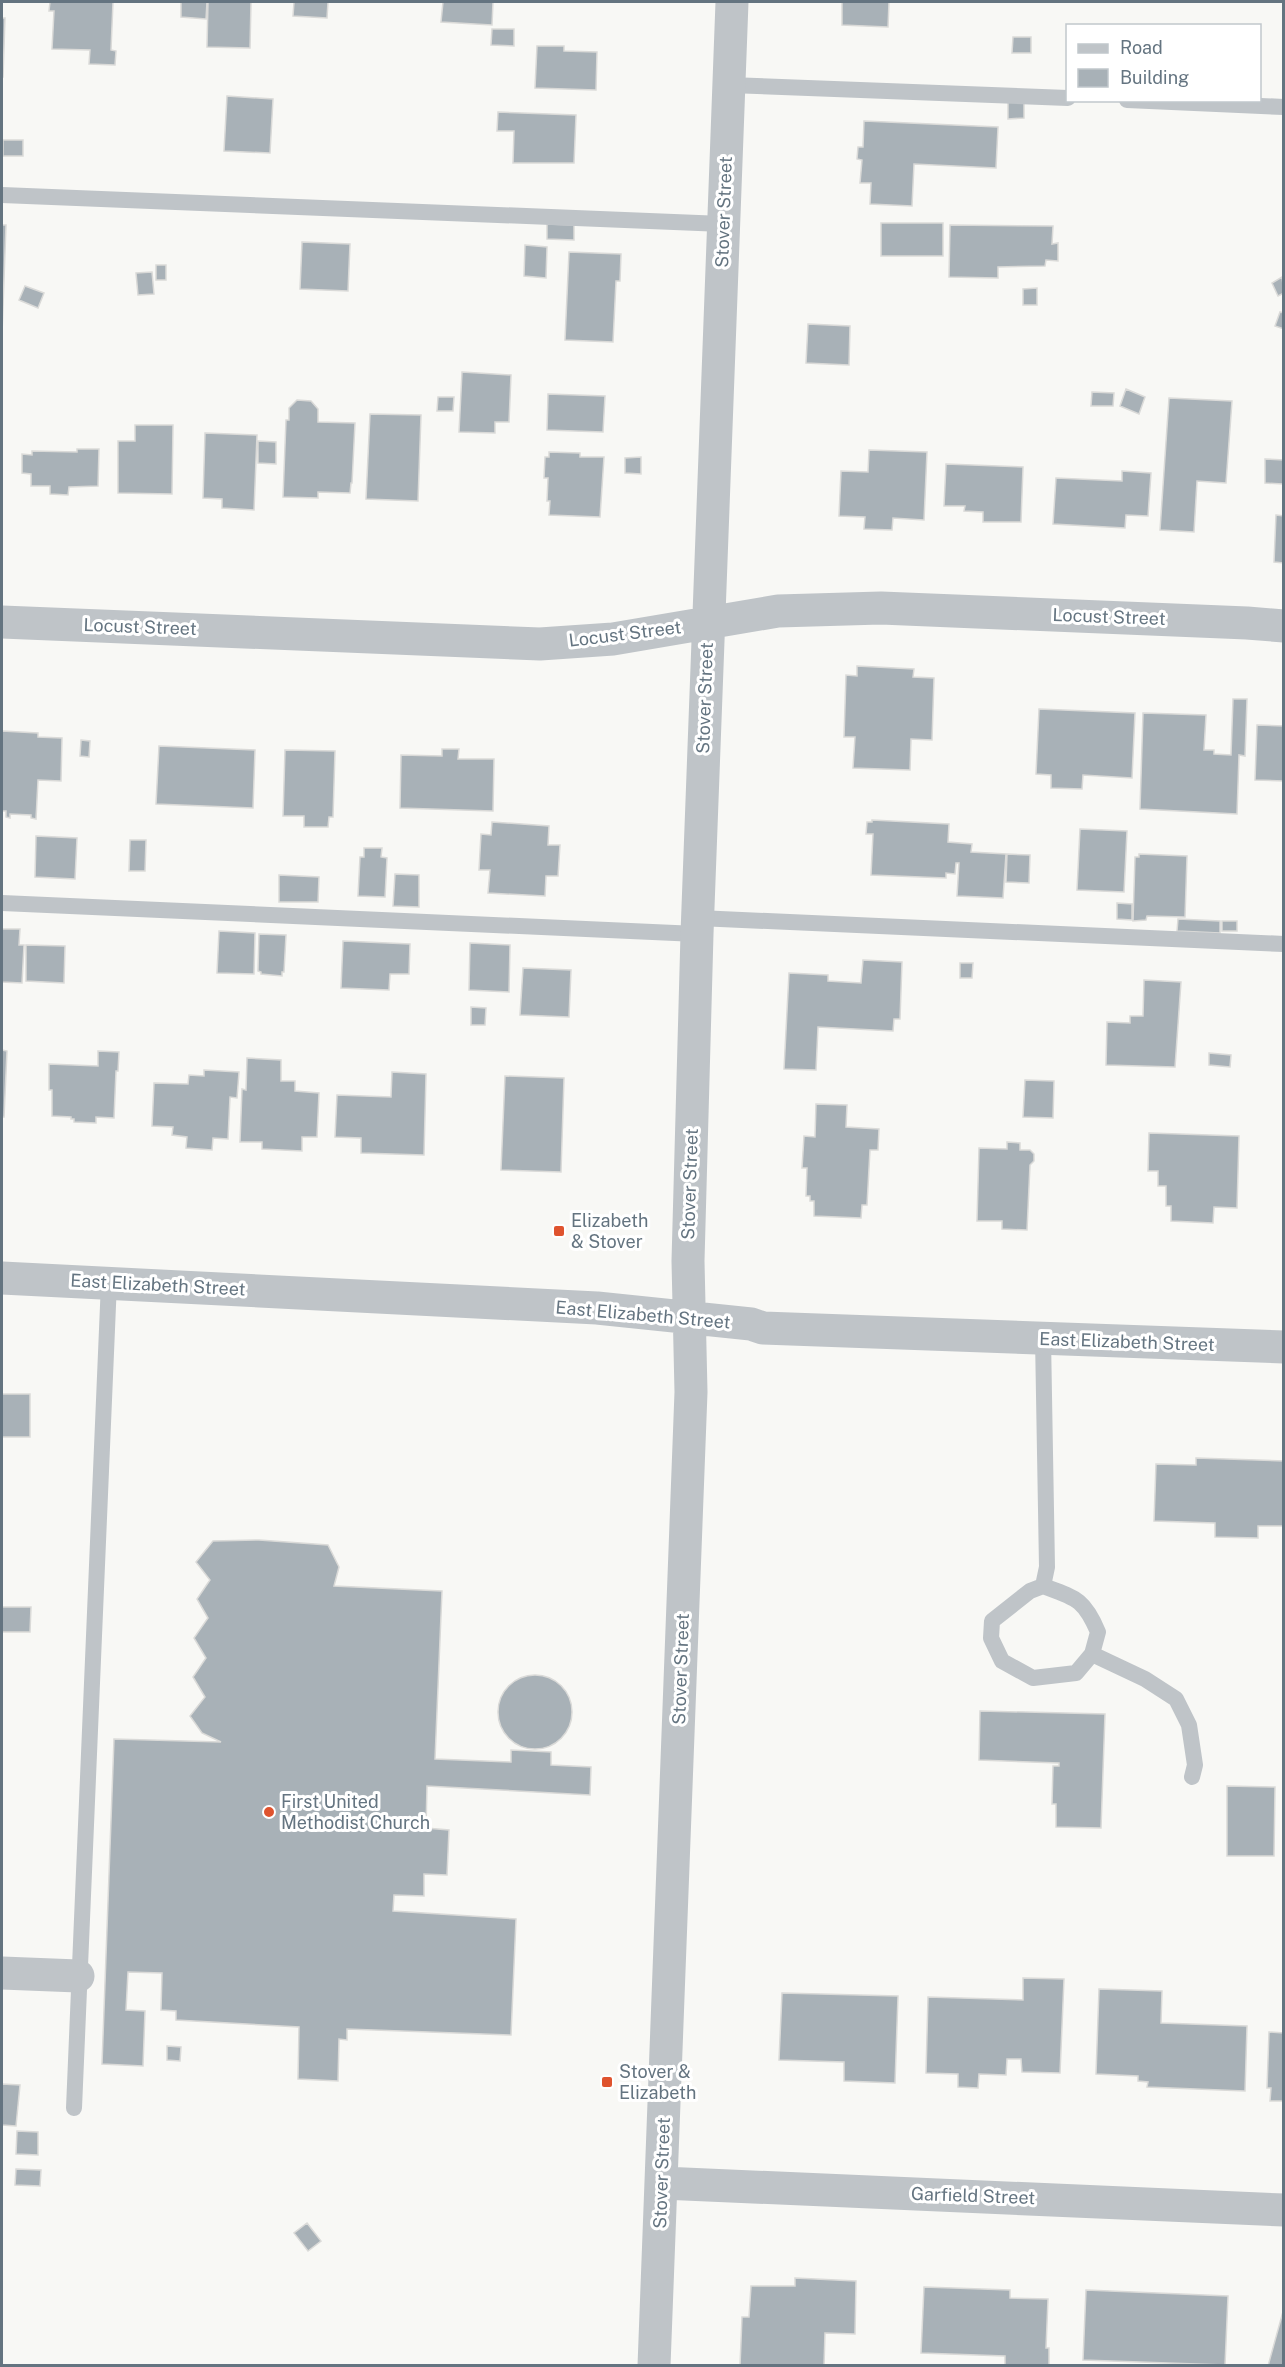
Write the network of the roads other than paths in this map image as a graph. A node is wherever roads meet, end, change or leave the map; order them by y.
1 (732, 2) edge
2 (729, 85) junction
3 (1066, 98) edge
4 (1172, 102) edge
5 (1284, 107) edge
6 (2, 195) edge
7 (723, 224) junction
8 (2, 622) edge
9 (708, 623) junction
10 (1284, 626) edge
11 (2, 903) edge
12 (697, 926) junction
13 (1284, 944) edge
14 (2, 1278) edge
15 (109, 1282) junction
16 (688, 1319) junction
17 (1043, 1338) junction
18 (1284, 1347) edge
19 (1044, 1586) junction
20 (1092, 1653) junction
21 (1192, 1777) dead end
22 (2, 1973) edge
23 (78, 1976) junction
24 (74, 2108) dead end
25 (662, 2183) junction
26 (1284, 2210) edge
27 (654, 2366) edge

1 - 2 street, Stover Street
2 - 3 lane
2 - 7 street, Stover Street
4 - 5 lane
6 - 7 lane
7 - 9 street, Stover Street
8 - 9 street, Locust Street
9 - 10 street, Locust Street
9 - 12 street, Stover Street
11 - 12 lane
12 - 13 lane
12 - 16 street, Stover Street
14 - 15 street, East Elizabeth Street
15 - 16 street, East Elizabeth Street
15 - 23 lane
16 - 17 street, East Elizabeth Street
16 - 25 street, Stover Street
17 - 18 street, East Elizabeth Street
17 - 19 lane
19 - 20 lane
19 - 20 lane
20 - 21 lane
22 - 23 street
23 - 24 lane
25 - 26 street, Garfield Street
25 - 27 street, Stover Street

